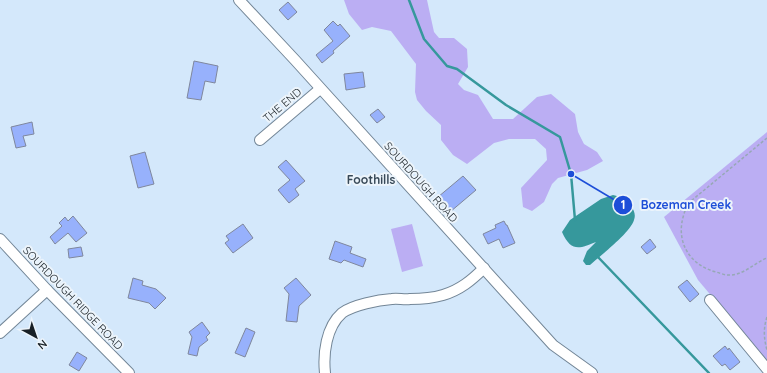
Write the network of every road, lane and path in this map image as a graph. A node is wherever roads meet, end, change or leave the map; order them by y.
1 (239, 0) edge
2 (320, 89) junction
3 (767, 138) edge
4 (260, 140) dead end
5 (0, 239) edge
6 (767, 258) edge
7 (484, 268) junction
8 (47, 290) junction
9 (710, 300) dead end
10 (767, 317) edge
11 (0, 333) edge
12 (767, 350) edge
13 (767, 369) edge
14 (129, 373) edge
15 (325, 373) edge
16 (592, 373) edge

1 - 2 street, SOURDOUGH ROAD
2 - 4 street, THE END
2 - 7 street, SOURDOUGH ROAD
3 - 6 path
5 - 8 street, SOURDOUGH RIDGE ROAD
7 - 15 street
7 - 16 street, SOURDOUGH ROAD
8 - 11 street
8 - 14 street, SOURDOUGH RIDGE ROAD
9 - 13 street
10 - 12 path

